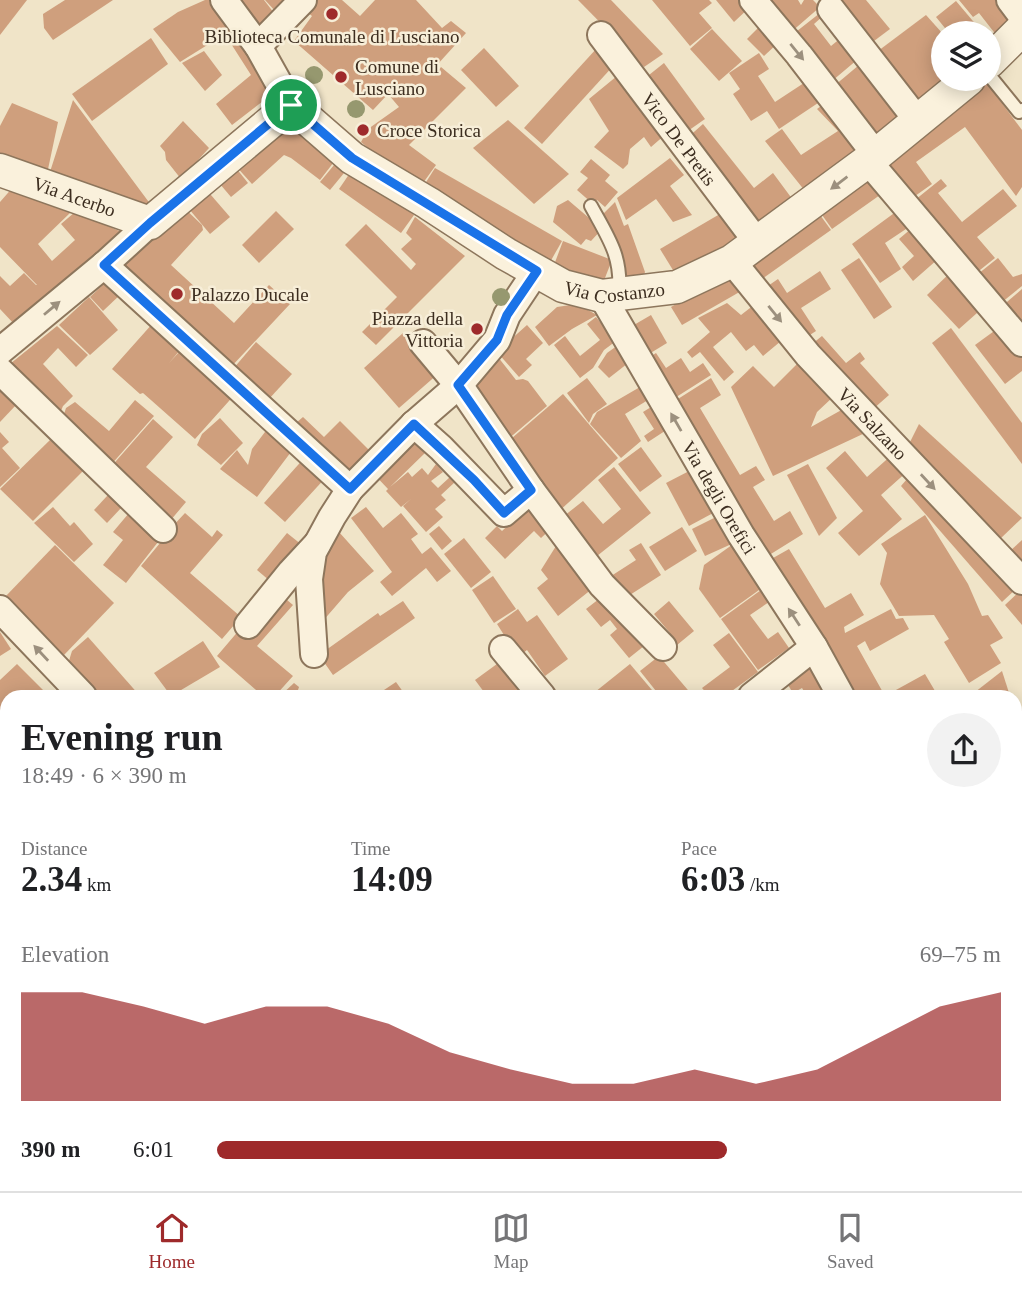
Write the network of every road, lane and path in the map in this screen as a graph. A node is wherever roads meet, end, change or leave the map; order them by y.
1 (224, 0) edge
2 (303, 0) edge
3 (753, 0) edge
4 (1010, 0) edge
5 (831, 9) dead end
6 (1022, 16) edge
7 (1022, 29) edge
8 (601, 35) dead end
9 (258, 46) junction
10 (1001, 50) edge
11 (1001, 90) edge
12 (954, 91) edge
13 (291, 105) junction
14 (1022, 110) edge
15 (918, 121) junction
16 (872, 158) junction
17 (0, 170) edge
18 (591, 206) dead end
19 (150, 223) junction
20 (757, 242) junction
21 (732, 261) junction
22 (104, 265) junction
23 (537, 271) junction
24 (611, 295) junction
25 (1022, 342) edge
26 (423, 343) dead end
27 (0, 351) edge
28 (0, 371) edge
29 (458, 385) junction
30 (414, 424) junction
31 (350, 489) junction
32 (531, 490) junction
33 (163, 529) dead end
34 (318, 543) junction
35 (1022, 581) edge
36 (0, 609) edge
37 (248, 625) dead end
38 (663, 647) dead end
39 (814, 647) junction
40 (503, 649) dead end
41 (314, 654) dead end
42 (76, 690) edge
43 (537, 690) edge
44 (760, 690) edge
45 (838, 690) edge

1 - 9 street
2 - 9 street
3 -> 16 street
4 - 6 street
5 - 15 street
7 - 10 street
8 - 20 street, Vico De Pretis
9 - 13 street
11 - 14 lane
12 - 15 street, Via Costanzo
13 - 19 street
13 - 23 street, Via Costanzo
15 - 16 street, Via Costanzo
16 -> 20 street, Via Costanzo
16 - 25 street
17 - 19 street, Via Acerbo
18 - 24 lane
19 - 22 street
20 - 21 street, Via Costanzo
21 - 24 street, Via Costanzo
21 -> 35 street, Via Salzano
27 -> 22 street
22 - 31 street
23 - 24 street, Via Costanzo
23 - 29 street
39 -> 24 street, Via degli Orefici
26 - 29 street
28 - 33 street
29 - 30 street
29 - 32 street
30 - 31 street
30 - 32 street
31 - 34 street
32 - 38 street
34 - 37 street
34 - 41 street
42 -> 36 street
39 - 44 street
39 - 45 street, Via degli Orefici
40 - 43 street

